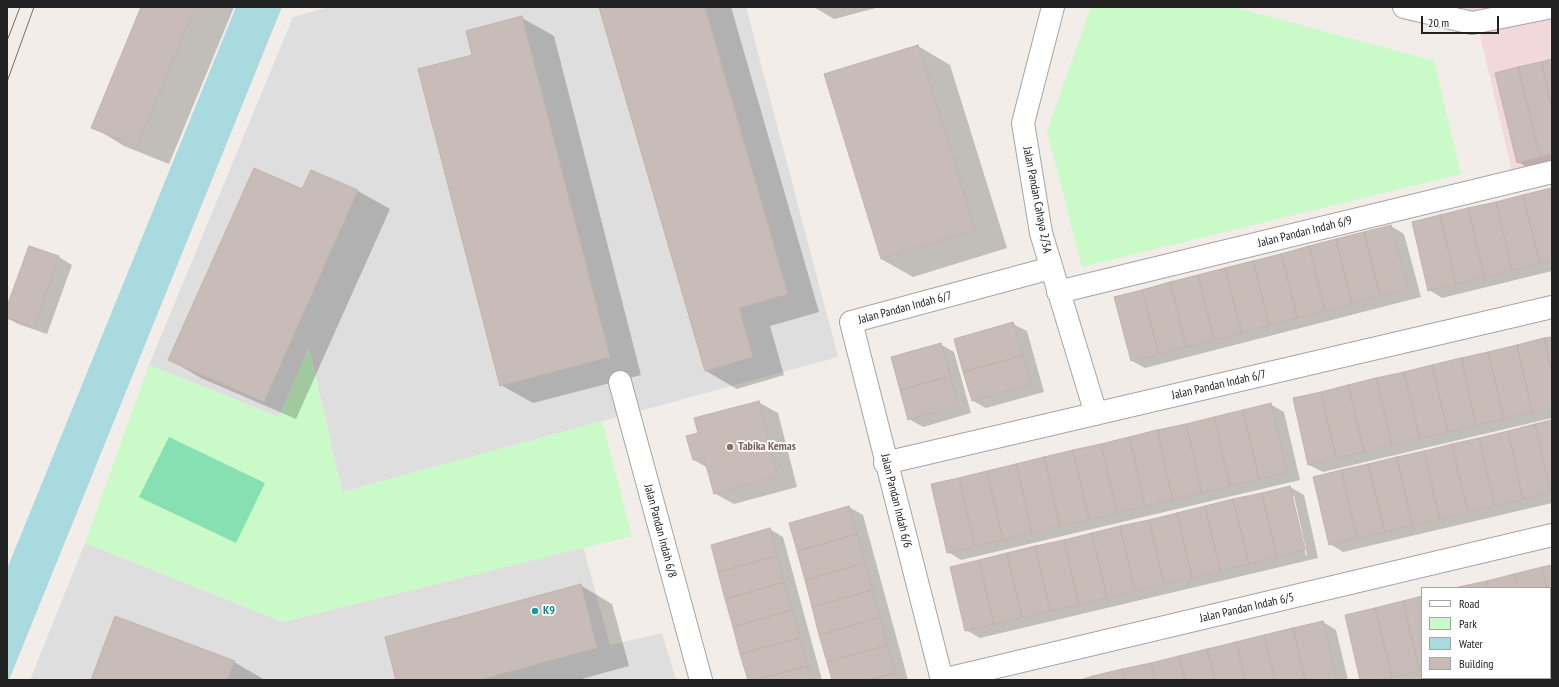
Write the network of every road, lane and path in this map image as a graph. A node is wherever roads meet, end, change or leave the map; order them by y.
1 (1053, 7) edge
2 (1404, 7) edge
3 (1552, 7) edge
4 (1494, 13) edge
5 (1552, 172) edge
6 (1051, 268) junction
7 (1058, 292) junction
8 (1552, 307) edge
9 (851, 322) joint
10 (620, 382) dead end
11 (1096, 414) junction
12 (885, 463) junction
13 (1552, 535) edge
14 (701, 680) edge
15 (942, 680) edge

1 - 6 street, Jalan Pandan Cahaya 2/3A
2 - 4 street
3 - 4 street
5 - 7 street, Jalan Pandan Indah 6/9
6 - 7 street, Jalan Pandan Cahaya 2/3A
6 - 9 street, Jalan Pandan Indah 6/7
7 - 11 street, Jalan Pandan Cahaya 2/3A
8 - 11 street, Jalan Pandan Indah 6/7
9 - 12 street, Jalan Pandan Indah 6/6
10 - 14 street, Jalan Pandan Indah 6/8
11 - 12 street, Jalan Pandan Indah 6/7
12 - 15 street, Jalan Pandan Indah 6/6
13 - 15 street, Jalan Pandan Indah 6/5

